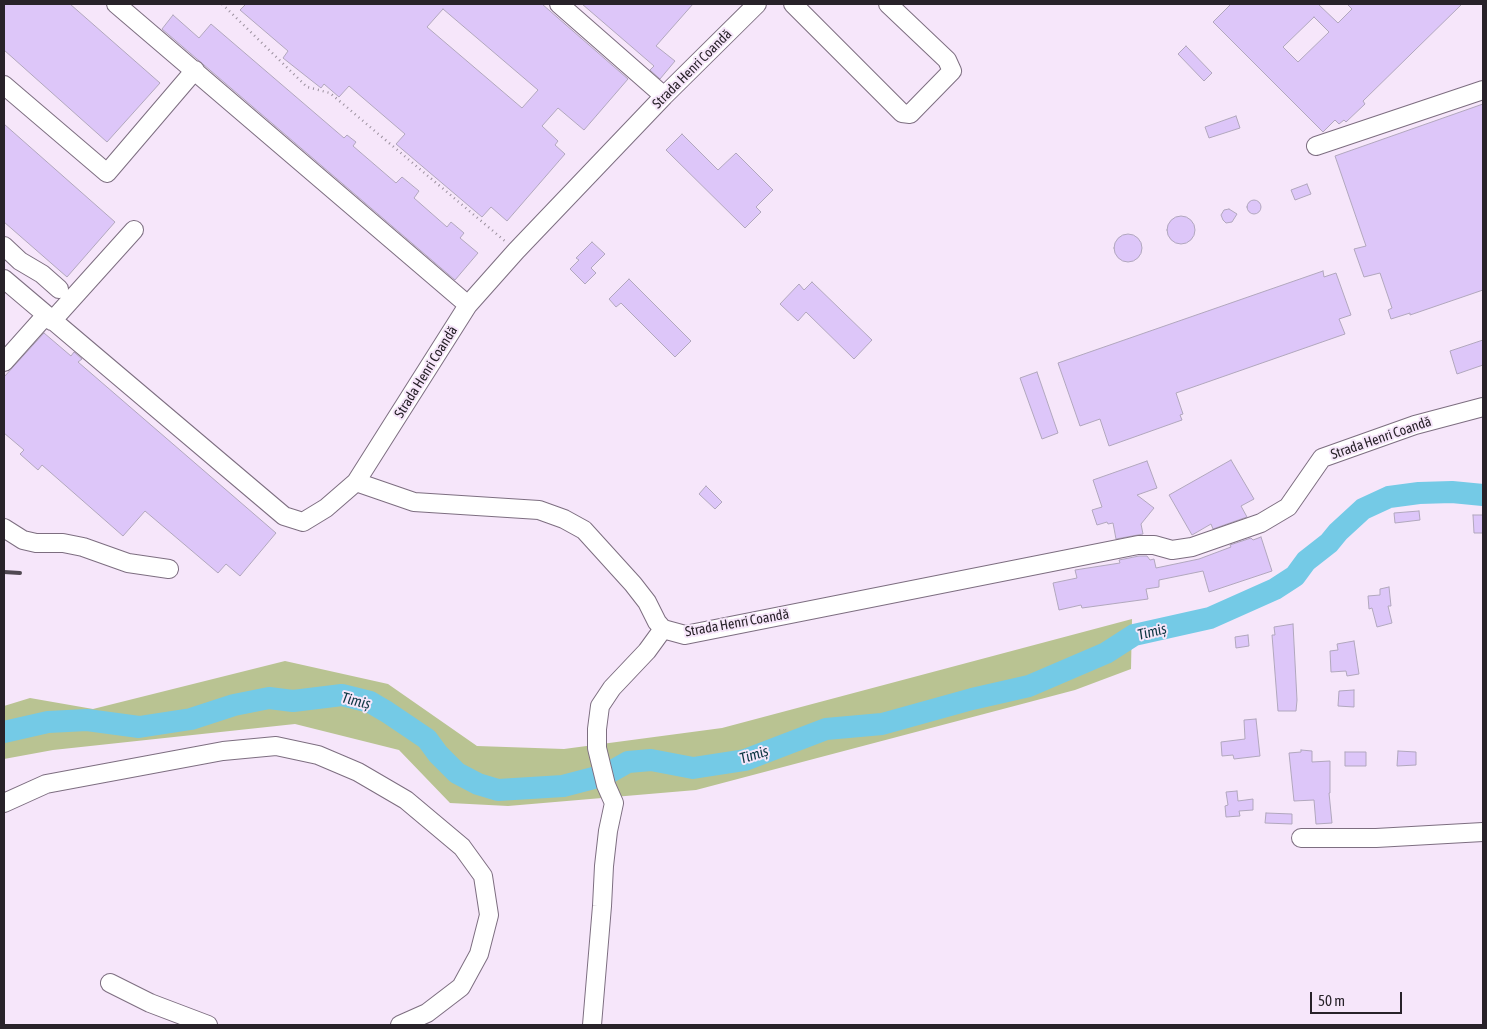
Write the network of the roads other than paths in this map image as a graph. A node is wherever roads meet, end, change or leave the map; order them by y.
1 (116, 4) edge
2 (560, 4) edge
3 (757, 4) edge
4 (793, 4) edge
5 (888, 4) edge
6 (195, 70) junction
7 (4, 85) edge
8 (1483, 90) edge
9 (664, 96) junction
10 (1316, 146) dead end
11 (134, 230) dead end
12 (4, 246) edge
13 (4, 279) edge
14 (59, 289) dead end
15 (468, 305) junction
16 (49, 318) junction
17 (4, 362) edge
18 (1483, 407) edge
19 (356, 482) junction
20 (4, 528) edge
21 (169, 569) dead end
22 (663, 629) junction
23 (4, 803) edge
24 (1483, 832) edge
25 (1301, 838) dead end
26 (110, 983) dead end
27 (208, 1025) edge
28 (400, 1025) edge
29 (592, 1025) edge

1 - 6 street
2 - 9 street
3 - 9 street, Strada Henri Coandă
4 - 5 street
6 - 7 street
6 - 15 street
8 - 10 street
9 - 15 street, Strada Henri Coandă
11 - 16 street
12 - 14 street
13 - 16 street
15 - 19 street, Strada Henri Coandă
16 - 17 street
16 - 19 street, Strada Henri Coandă
18 - 22 street, Strada Henri Coandă
19 - 22 street
20 - 21 street
22 - 29 street
23 - 28 street
24 - 25 street
26 - 27 street

